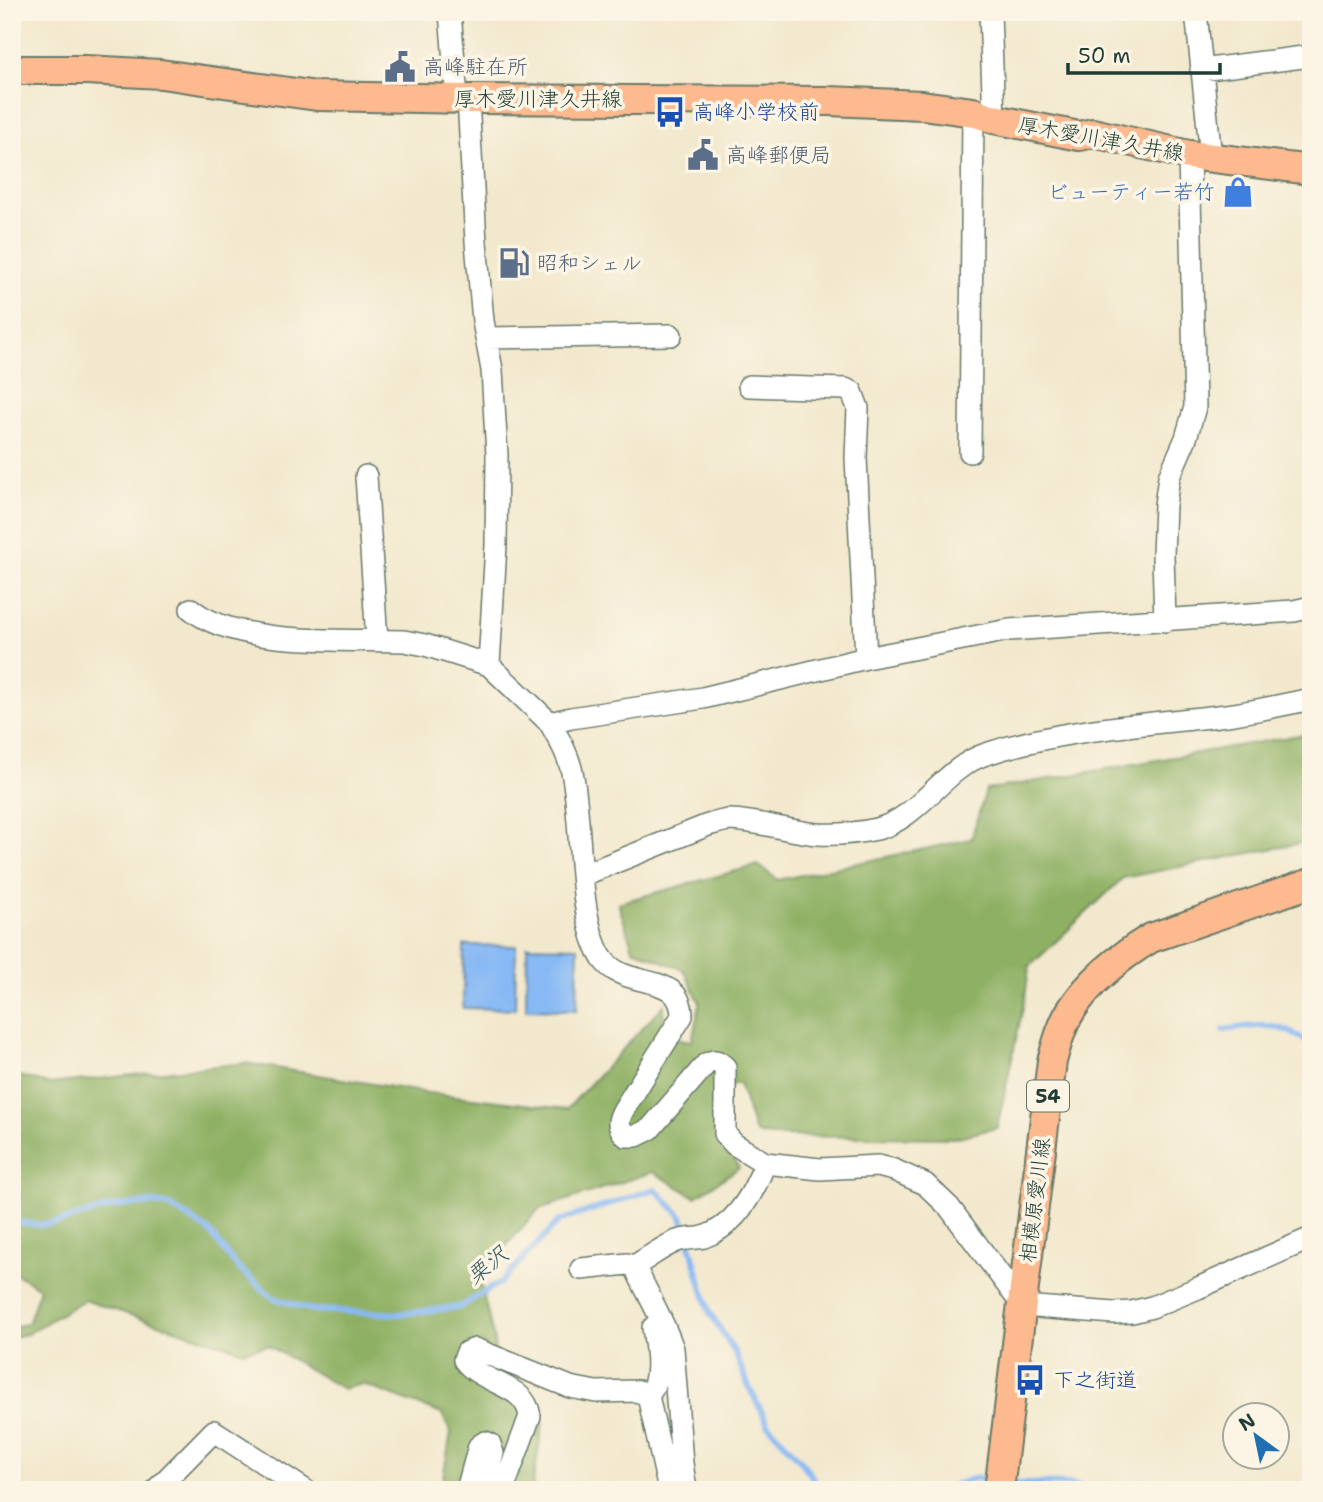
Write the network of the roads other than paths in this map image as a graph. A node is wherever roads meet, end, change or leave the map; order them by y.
1 (450, 12) edge
2 (990, 12) edge
3 (1196, 12) edge
4 (1311, 56) edge
5 (12, 70) edge
6 (1201, 70) junction
7 (462, 99) junction
8 (984, 116) junction
9 (1200, 156) junction
10 (1311, 170) edge
11 (671, 335) dead end
12 (486, 338) junction
13 (749, 386) dead end
14 (970, 452) dead end
15 (366, 476) dead end
16 (1311, 607) edge
17 (191, 608) dead end
18 (1165, 621) junction
19 (377, 640) junction
20 (866, 658) junction
21 (489, 666) junction
22 (1311, 699) edge
23 (550, 723) junction
24 (583, 874) junction
25 (1311, 883) edge
26 (765, 1163) junction
27 (1311, 1238) edge
28 (635, 1267) junction
29 (581, 1269) dead end
30 (1023, 1306) junction
31 (661, 1321) junction
32 (648, 1396) junction
33 (156, 1490) edge
34 (305, 1490) edge
35 (467, 1490) edge
36 (484, 1490) edge
37 (503, 1490) edge
38 (669, 1490) edge
39 (686, 1490) edge
40 (999, 1490) edge

1 - 7 street
2 - 8 street
3 - 6 street
4 - 6 street
5 - 7 main road, 厚木愛川津久井線
6 - 9 street
7 - 8 main road, 厚木愛川津久井線
7 - 12 street
8 - 9 main road, 厚木愛川津久井線
8 - 14 street
9 - 10 main road, 厚木愛川津久井線
9 - 18 street
11 - 12 street
12 - 21 street
13 - 20 street
15 - 19 street
16 - 18 street
17 - 19 street
18 - 20 street
19 - 21 street
20 - 23 street
21 - 23 street
22 - 24 street
23 - 24 street
24 - 26 street
25 - 30 main road, 相模原愛川線 / 54
26 - 28 street
26 - 30 street
27 - 30 street
28 - 29 street
28 - 31 street
30 - 40 main road, 相模原愛川線 / 54
31 - 32 street
31 - 39 street
32 - 37 street
32 - 38 street
33 - 34 street
35 - 36 street

